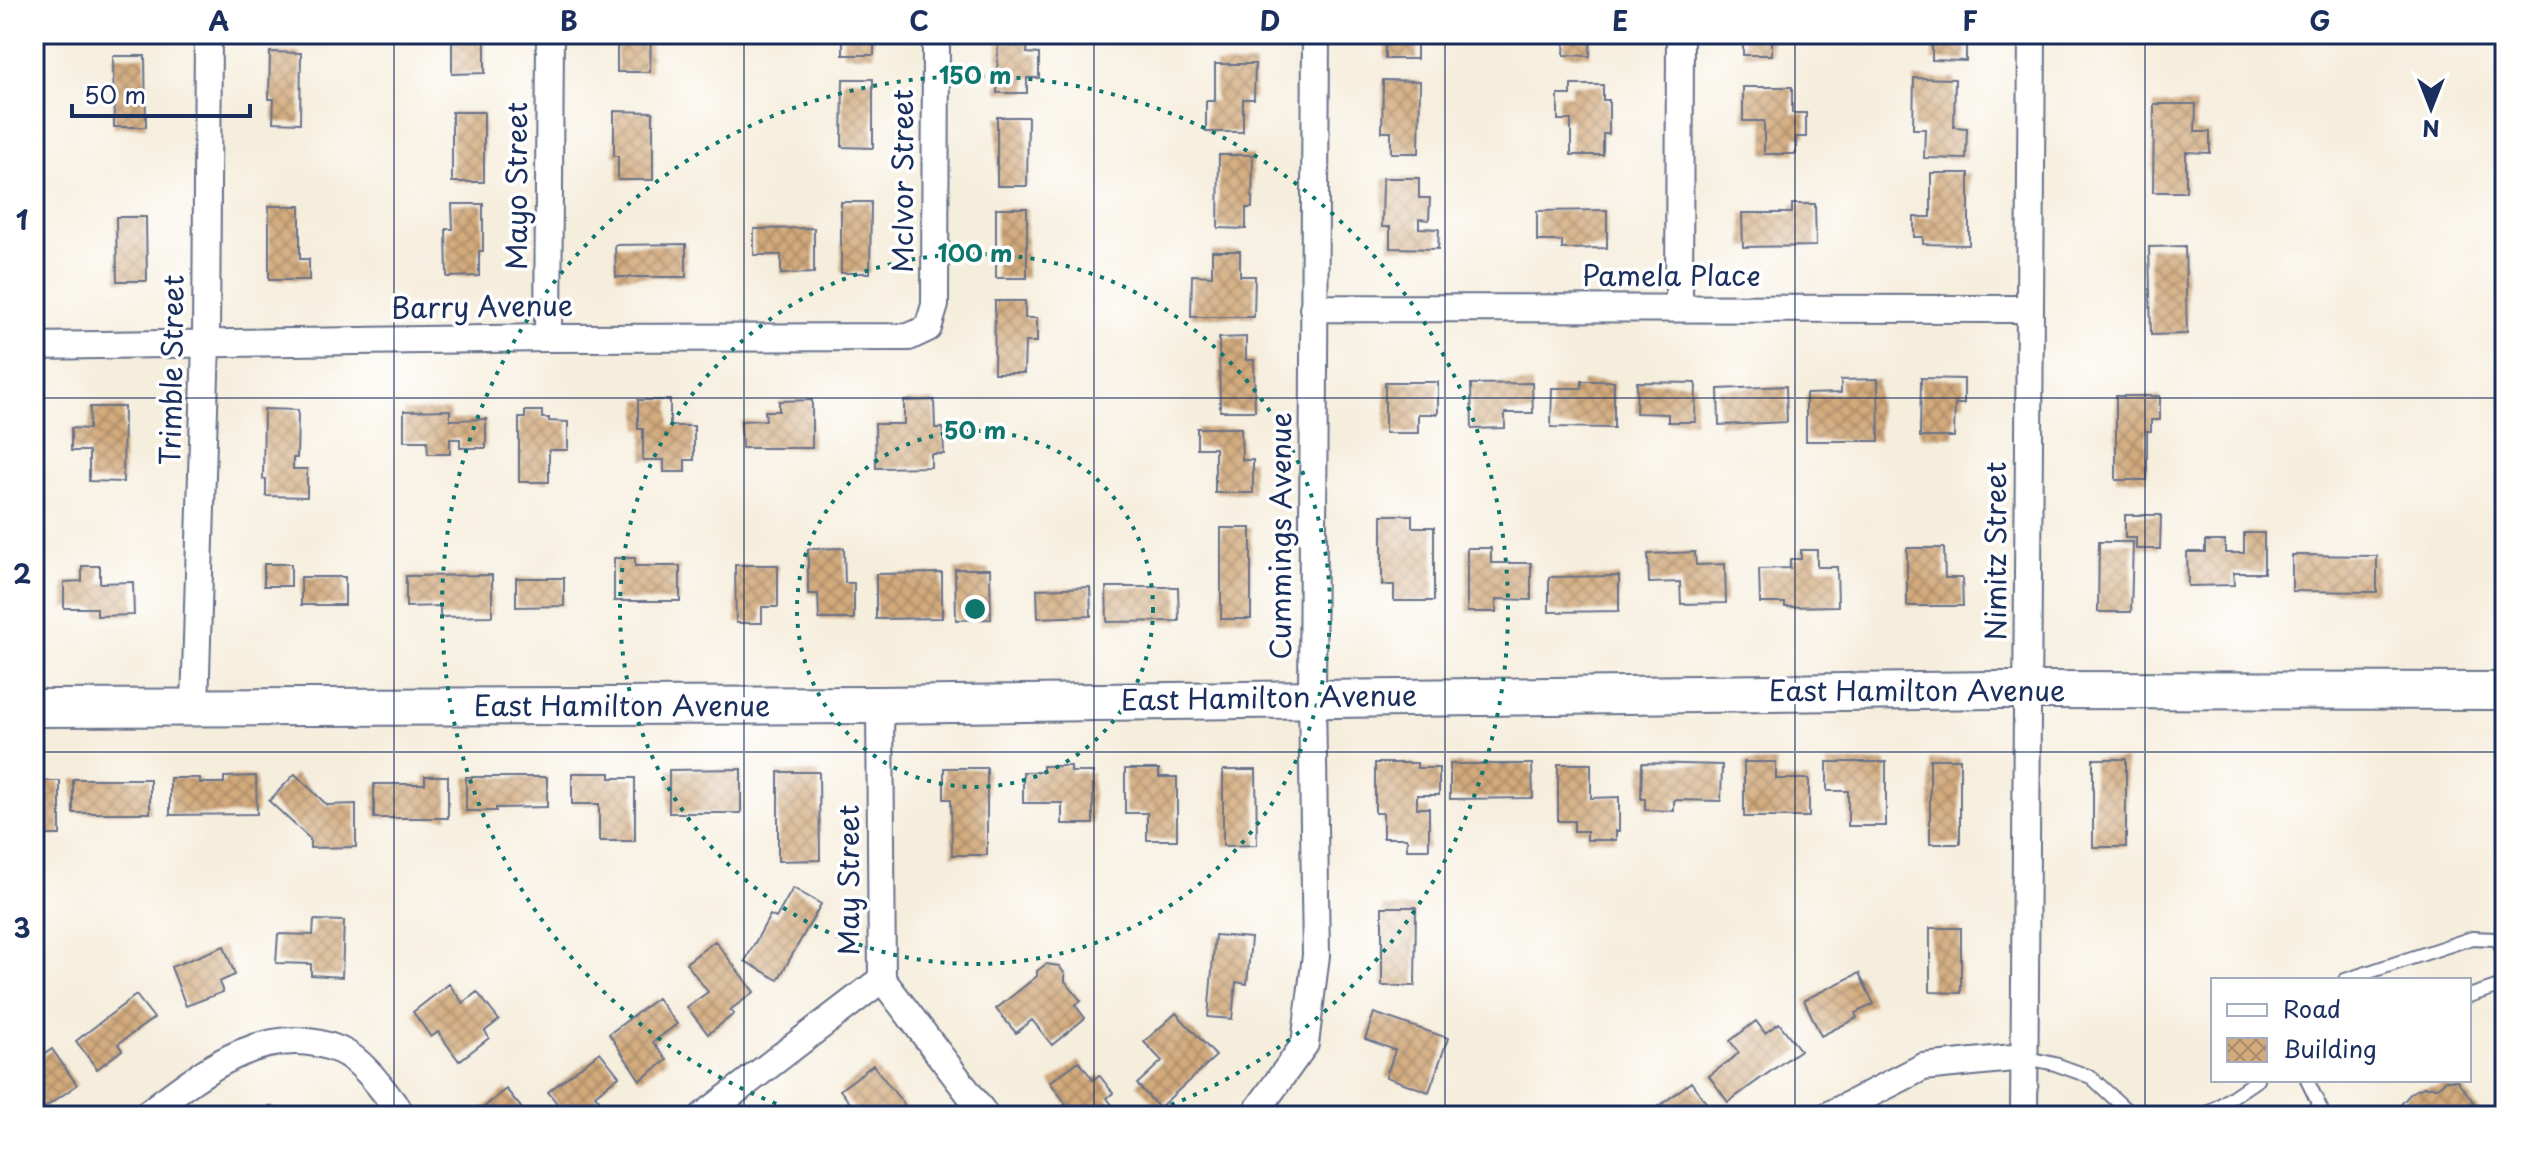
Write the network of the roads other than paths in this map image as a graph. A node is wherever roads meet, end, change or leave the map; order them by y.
1 (208, 34) edge
2 (550, 34) edge
3 (936, 34) edge
4 (1316, 34) edge
5 (1680, 34) edge
6 (2032, 34) edge
7 (1313, 308) junction
8 (1679, 308) junction
9 (2029, 309) junction
10 (928, 328) joint
11 (548, 338) junction
12 (206, 342) junction
13 (34, 346) edge
14 (2027, 690) junction
15 (2505, 691) edge
16 (1312, 697) junction
17 (880, 705) junction
18 (195, 706) junction
19 (34, 708) edge
20 (2505, 961) edge
21 (2351, 978) edge
22 (882, 979) junction
23 (2505, 984) edge
24 (2471, 995) edge
25 (2023, 1057) junction
26 (2254, 1082) edge
27 (2308, 1082) edge
28 (2321, 1109) dead end
29 (144, 1116) edge
30 (403, 1116) edge
31 (703, 1116) edge
32 (986, 1116) edge
33 (1253, 1116) edge
34 (1827, 1116) edge
35 (2024, 1116) edge
36 (2133, 1116) edge
37 (2204, 1116) edge

1 - 12 street, Trimble Street
2 - 11 street, Mayo Street
3 - 10 street, McIvor Street
4 - 7 street, Cummings Avenue
5 - 8 street
6 - 9 street, Nimitz Street
7 - 8 street, Pamela Place
7 - 16 street, Cummings Avenue
8 - 9 street, Pamela Place
9 - 14 street, Nimitz Street
10 - 11 street, Barry Avenue
11 - 12 street, Barry Avenue
12 - 13 street, Barry Avenue
12 - 18 street, Trimble Street
14 - 15 street, East Hamilton Avenue
14 - 16 street, East Hamilton Avenue
14 - 25 street, Nimitz Street
16 - 17 street, East Hamilton Avenue
16 - 33 street, Cummings Avenue
17 - 18 street, East Hamilton Avenue
17 - 22 street, May Street
18 - 19 street, East Hamilton Avenue
20 - 21 lane
22 - 31 street
22 - 32 street, May Street
23 - 24 lane
25 - 34 street
25 - 35 street, Nimitz Street
25 - 36 lane
26 - 37 lane
27 - 28 lane
29 - 30 street

